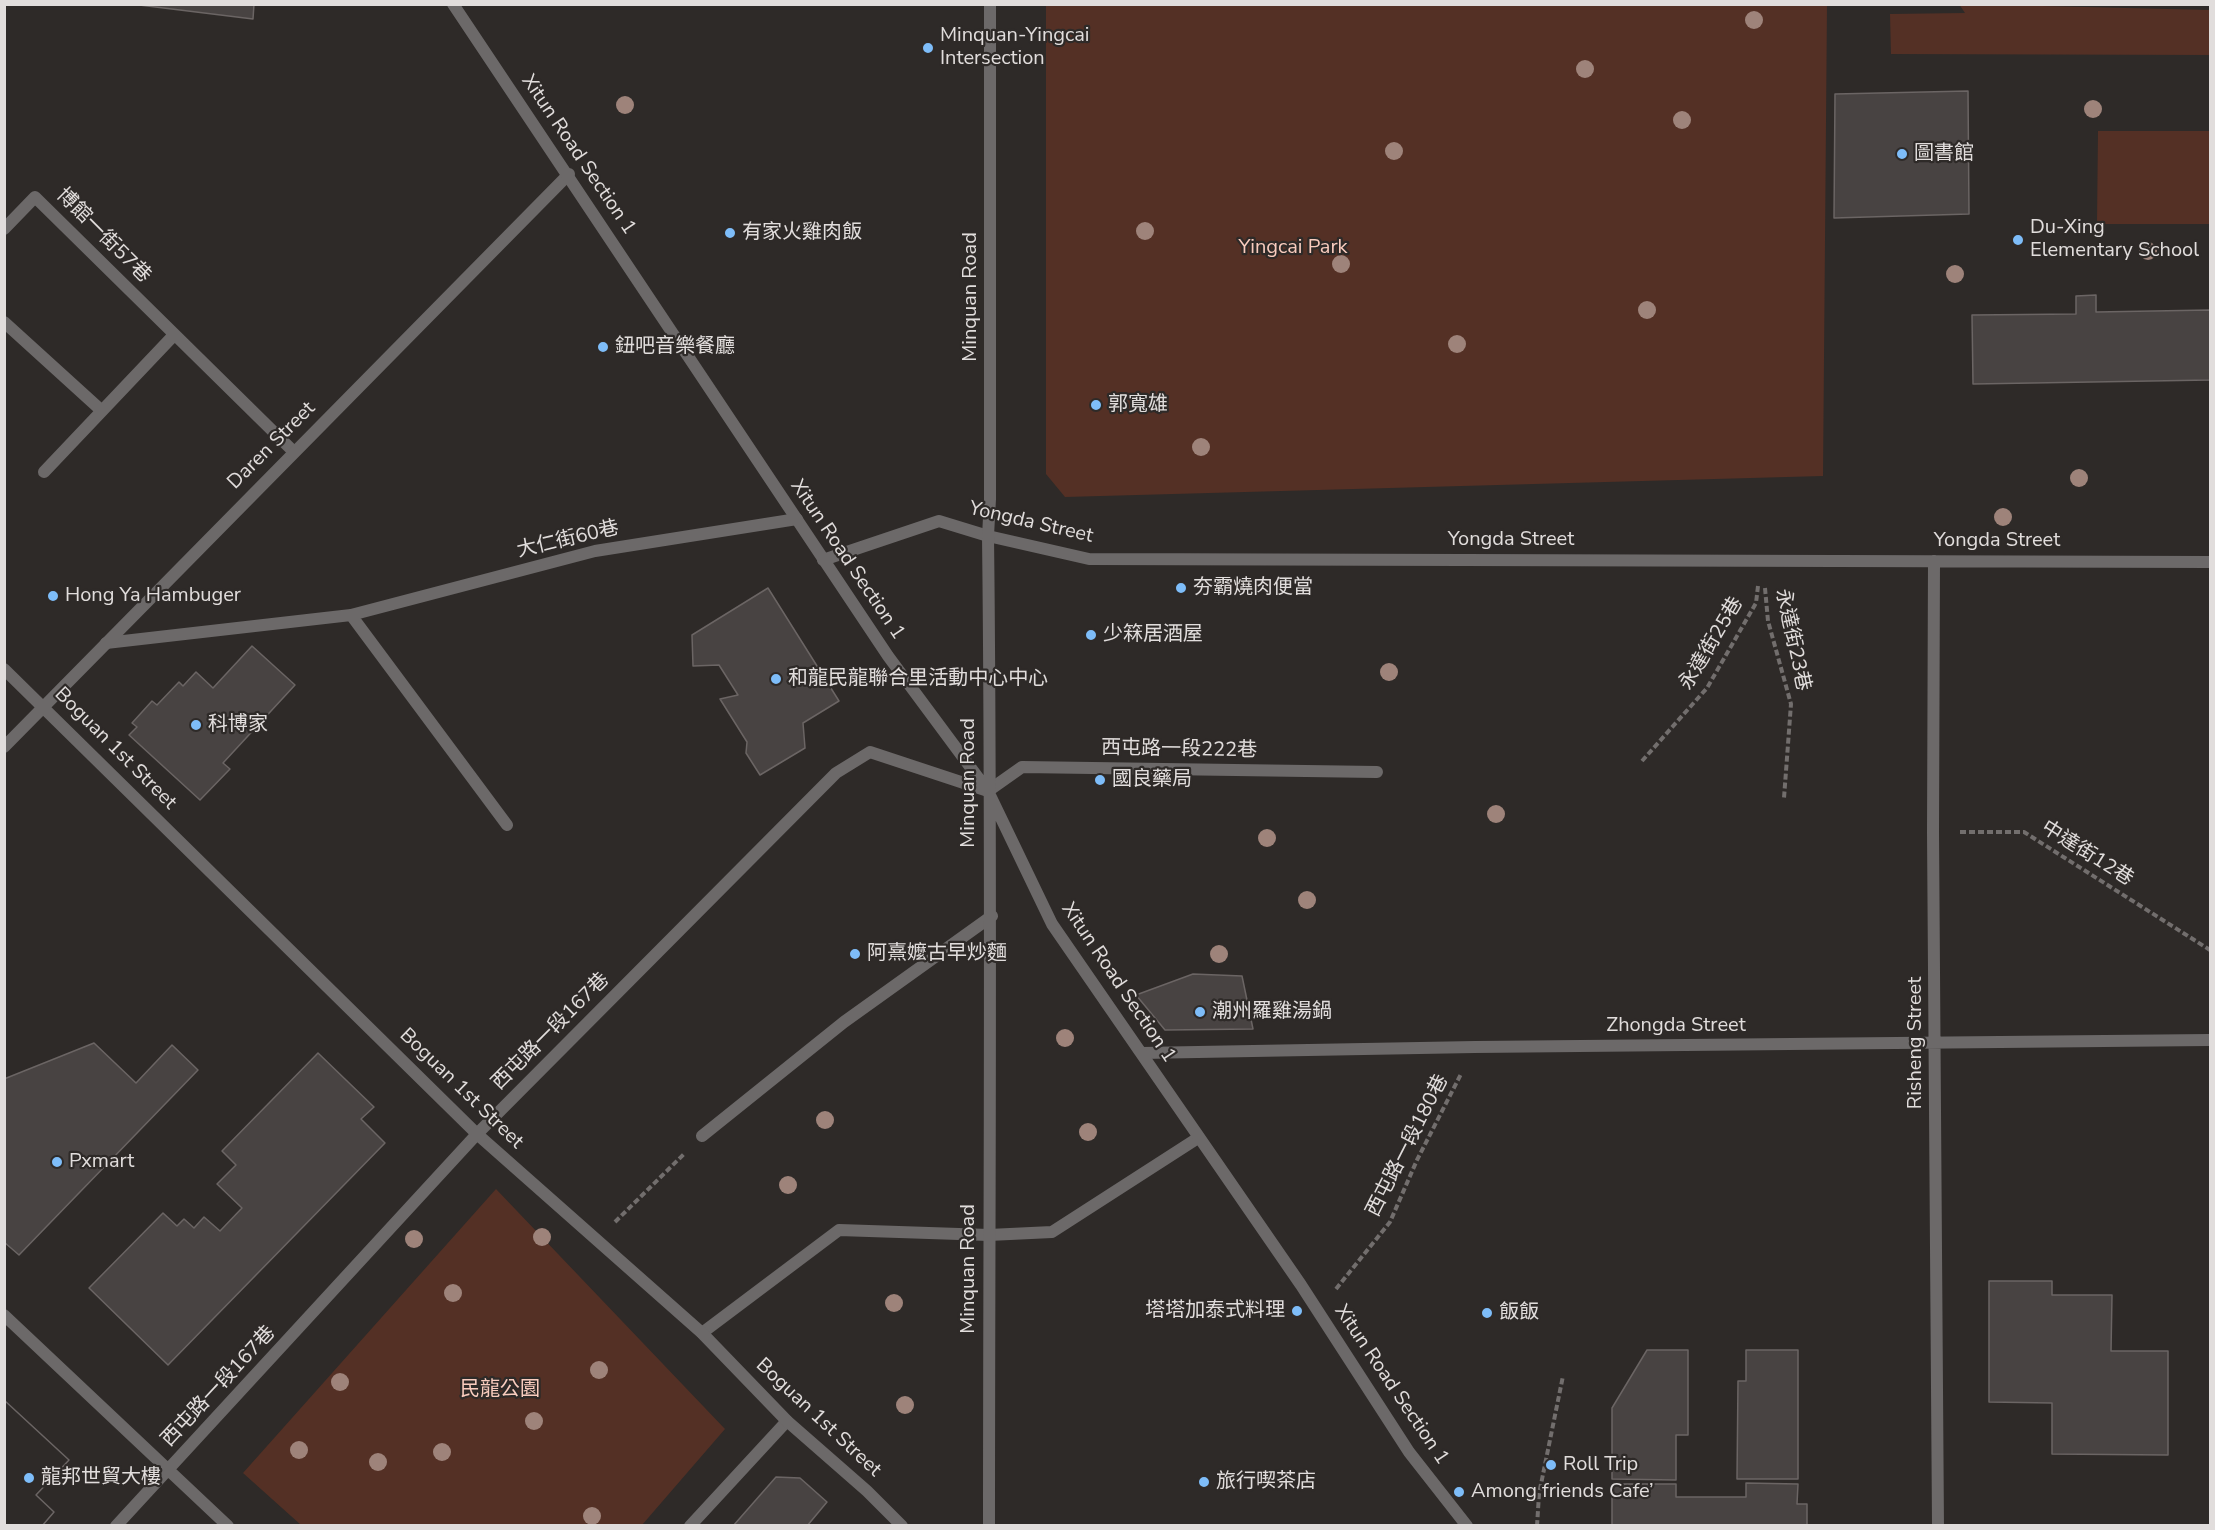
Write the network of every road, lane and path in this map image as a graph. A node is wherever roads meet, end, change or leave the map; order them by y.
1 (453, 4) edge
2 (990, 4) edge
3 (569, 174) junction
4 (4, 229) edge
5 (4, 322) edge
6 (174, 336) junction
7 (102, 411) junction
8 (293, 451) junction
9 (44, 472) dead end
10 (797, 519) junction
11 (987, 536) junction
12 (823, 560) junction
13 (1762, 561) junction
14 (1934, 561) junction
15 (2211, 562) edge
16 (351, 615) junction
17 (106, 643) junction
18 (4, 669) edge
19 (43, 705) junction
20 (4, 747) edge
21 (1642, 761) dead end
22 (1377, 772) dead end
23 (988, 791) junction
24 (1785, 798) dead end
25 (507, 825) dead end
26 (1933, 832) junction
27 (992, 916) junction
28 (2211, 950) edge
29 (2211, 1040) edge
30 (1936, 1044) junction
31 (1475, 1047) junction
32 (1142, 1053) junction
33 (477, 1134) junction
34 (702, 1136) joint
35 (1198, 1138) junction
36 (989, 1235) junction
37 (597, 1240) junction
38 (1318, 1312) junction
39 (4, 1315) edge
40 (702, 1333) junction
41 (1563, 1376) dead end
42 (787, 1421) junction
43 (169, 1469) junction
44 (116, 1526) edge
45 (228, 1526) edge
46 (690, 1526) edge
47 (902, 1526) edge
48 (989, 1526) edge
49 (1467, 1526) edge
50 (1537, 1526) edge
51 (1938, 1526) edge

1 - 3 street, Xitun Road Section 1
2 - 11 street, Minquan Road
3 - 8 street, Daren Street
3 - 10 street, Xitun Road Section 1
4 - 6 street, 博館一街57巷
5 - 7 street
6 - 7 street
6 - 8 street, 博館一街57巷
7 - 9 street
8 - 17 street, Daren Street
10 - 12 street, Xitun Road Section 1
10 - 16 street, 大仁街60巷
11 - 12 street, Yongda Street
11 - 13 street, Yongda Street
11 - 23 street, Minquan Road
12 - 23 street, Xitun Road Section 1
13 - 14 street, Yongda Street
13 - 21 path, 永達街25巷
13 - 24 path, 永達街23巷
14 - 15 street, Yongda Street
14 - 26 street, Risheng Street
16 - 17 street, 大仁街60巷
16 - 25 street
17 - 19 street, Daren Street
18 - 19 street, Boguan 1st Street
19 - 20 street, Daren Street
19 - 33 street, Boguan 1st Street
22 - 23 street, 西屯路一段222巷
23 - 27 street, Minquan Road
23 - 32 street, Xitun Road Section 1
23 - 33 street, 西屯路一段167巷
26 - 28 path, 中達街12巷
26 - 30 street, Risheng Street
27 - 34 street
27 - 36 street, Minquan Road
29 - 30 street, Zhongda Street
30 - 31 street, Zhongda Street
30 - 51 street, Risheng Street
31 - 32 street, Zhongda Street
31 - 38 path, 西屯路一段180巷
32 - 35 street, Xitun Road Section 1
33 - 37 street, Boguan 1st Street
33 - 43 street, 西屯路一段167巷
34 - 37 path
35 - 36 street
35 - 38 street, Xitun Road Section 1
36 - 40 street
36 - 48 street, Minquan Road
37 - 40 street, Boguan 1st Street
38 - 49 street, Xitun Road Section 1
39 - 43 street
40 - 42 street, Boguan 1st Street
41 - 50 path
42 - 46 street
42 - 47 street, Boguan 1st Street
43 - 44 street, 西屯路一段167巷
43 - 45 street

